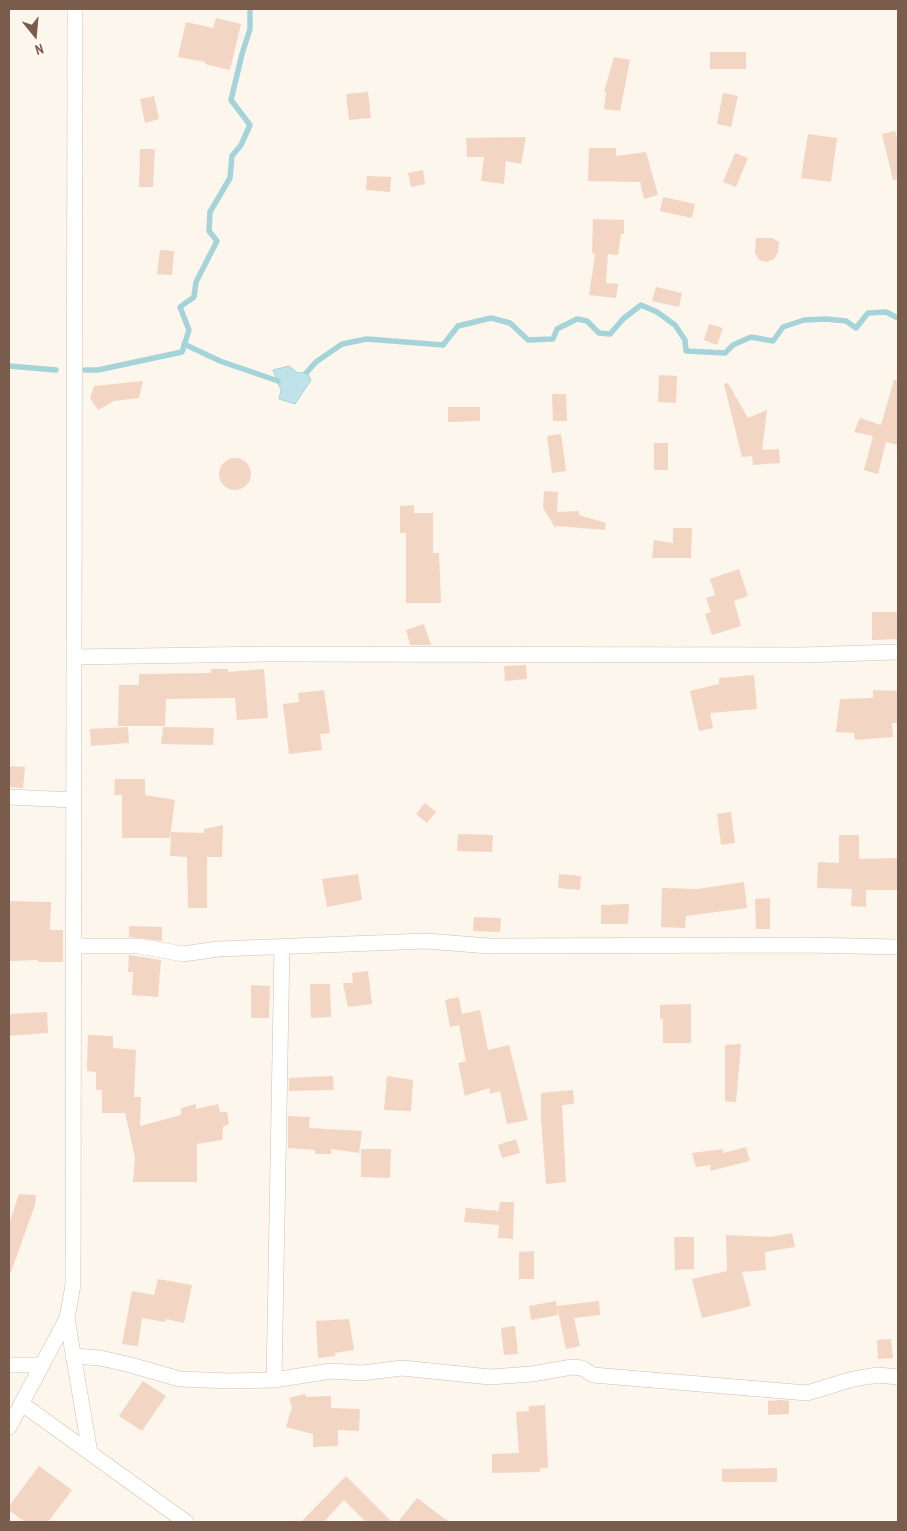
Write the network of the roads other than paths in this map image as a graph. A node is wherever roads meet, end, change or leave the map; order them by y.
1 (75, 9) edge
2 (898, 652) edge
3 (74, 657) junction
4 (9, 797) edge
5 (74, 800) junction
6 (73, 946) junction
7 (282, 947) junction
8 (898, 947) edge
9 (67, 1318) junction
10 (73, 1356) junction
11 (9, 1365) edge
12 (41, 1365) junction
13 (898, 1377) edge
14 (274, 1380) junction
15 (22, 1404) junction
16 (9, 1427) edge
17 (90, 1453) junction
18 (186, 1522) edge

1 - 3 street
2 - 3 street
3 - 5 street
4 - 5 street
5 - 6 street
6 - 7 street
6 - 9 street
7 - 8 street
7 - 14 street
9 - 10 street
9 - 12 street
10 - 14 street
10 - 17 street
11 - 12 street
12 - 15 street
13 - 14 street
15 - 16 street
15 - 17 street
17 - 18 street

